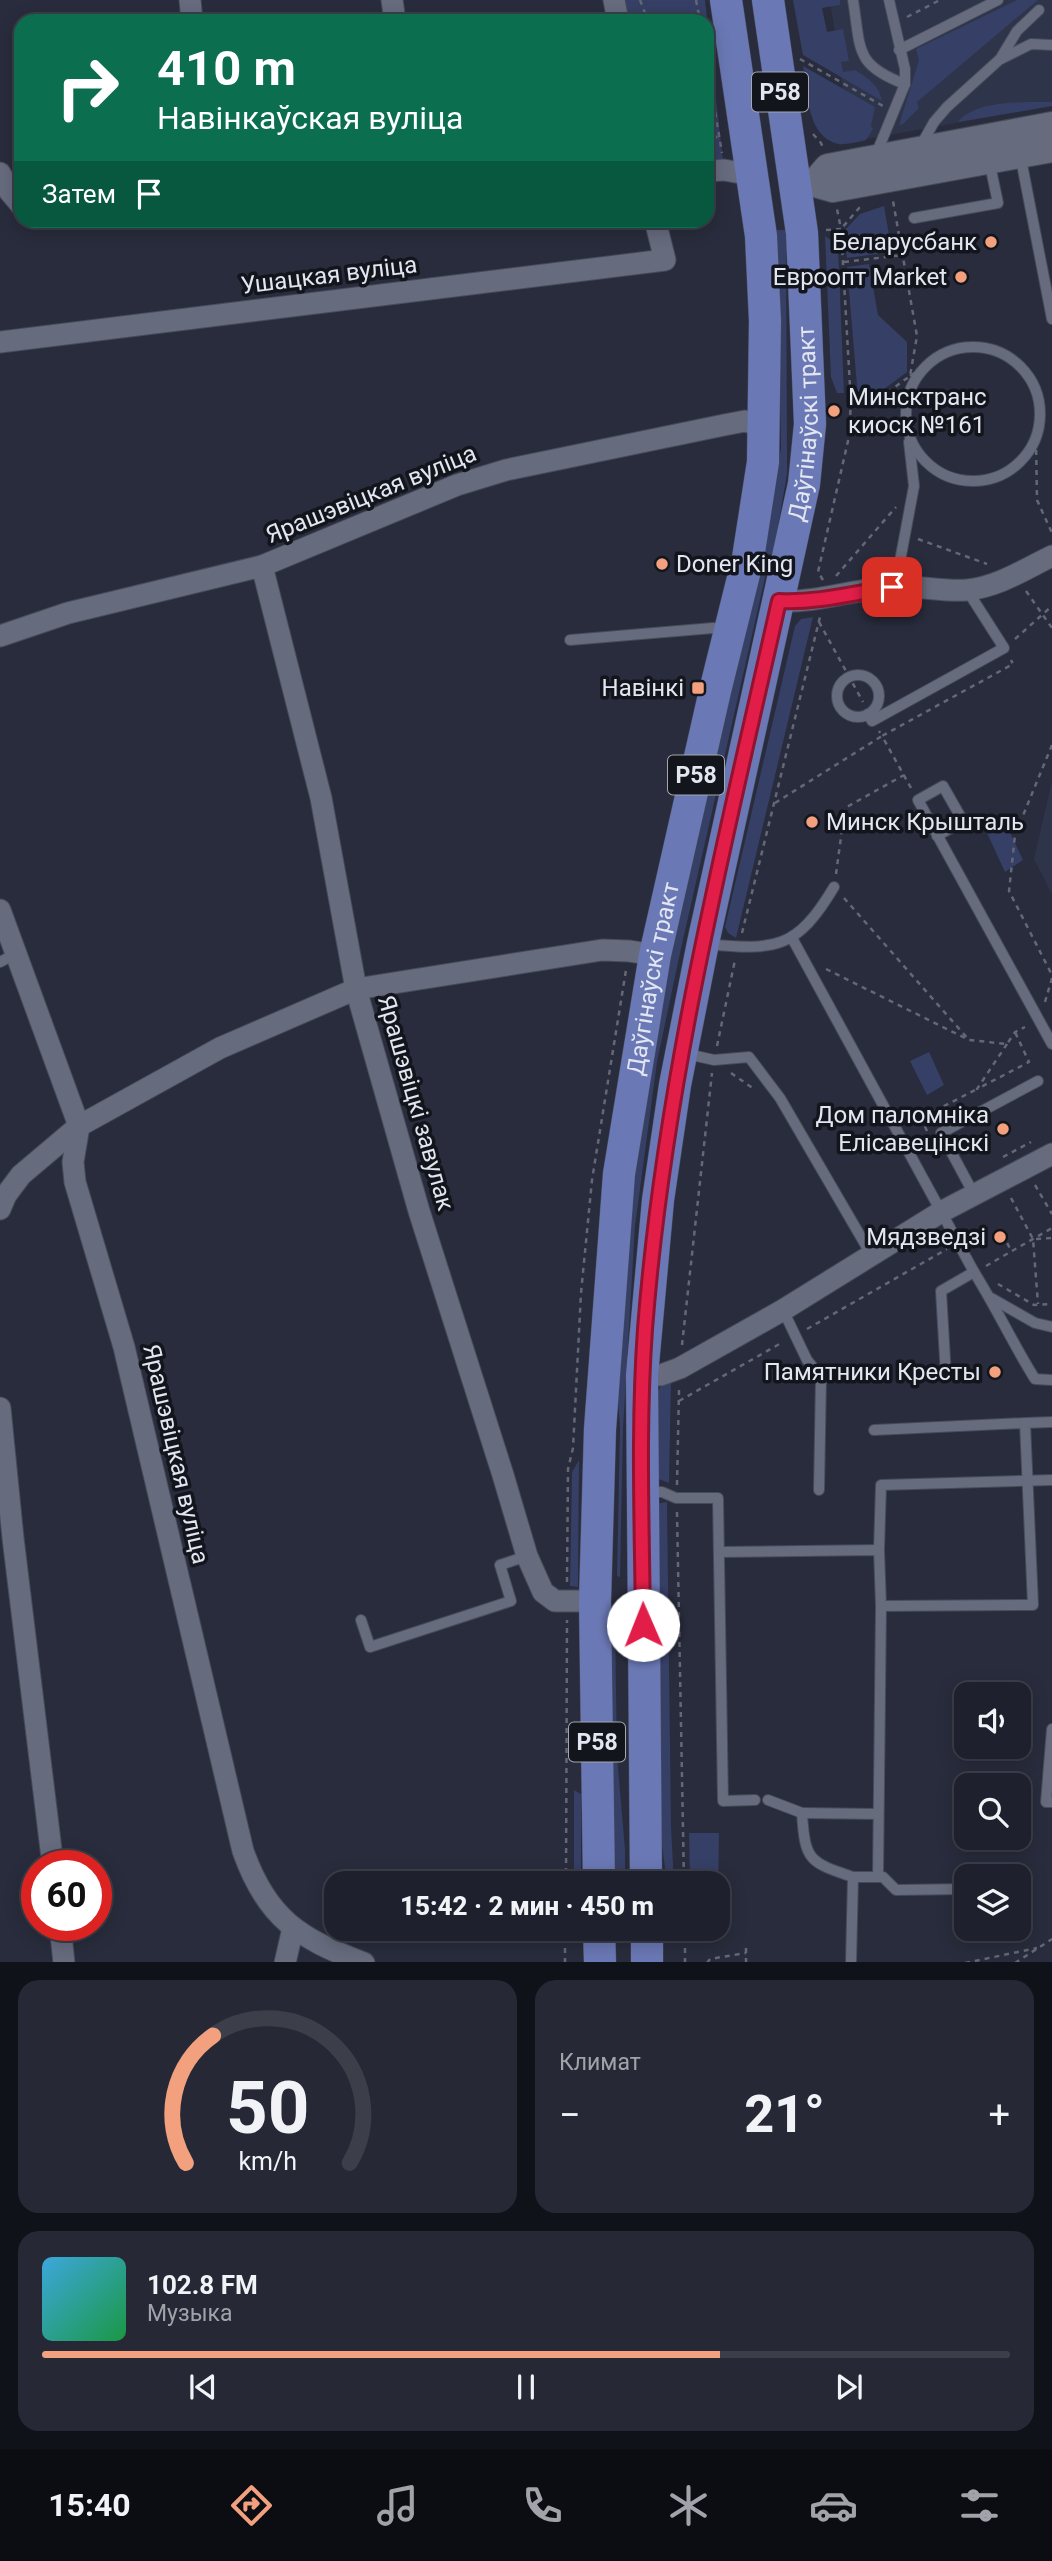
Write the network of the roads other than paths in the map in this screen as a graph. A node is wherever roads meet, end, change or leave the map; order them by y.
1 (726, 0) edge
2 (768, 0) edge
3 (853, 0) edge
4 (889, 0) edge
5 (998, 0) edge
6 (1039, 10) dead end
7 (1052, 45) edge
8 (899, 50) junction
9 (999, 60) junction
10 (905, 84) junction
11 (1052, 126) edge
12 (1052, 148) edge
13 (919, 150) junction
14 (1020, 154) junction
15 (874, 159) junction
16 (989, 160) junction
17 (728, 172) edge
18 (0, 173) edge
19 (814, 185) junction
20 (14, 197) edge
21 (914, 218) dead end
22 (657, 228) edge
23 (1052, 319) edge
24 (0, 342) edge
25 (765, 426) junction
26 (908, 436) junction
27 (1052, 556) edge
28 (262, 566) junction
29 (892, 587) junction
30 (967, 590) junction
31 (779, 601) junction
32 (731, 631) junction
33 (0, 636) edge
34 (570, 639) dead end
35 (868, 713) junction
36 (937, 836) junction
37 (834, 887) road end
38 (0, 910) edge
39 (792, 938) junction
40 (703, 943) junction
41 (642, 953) junction
42 (8, 958) edge
43 (356, 989) junction
44 (1052, 1044) edge
45 (681, 1052) junction
46 (1038, 1081) dead end
47 (79, 1126) junction
48 (1052, 1154) edge
49 (969, 1185) dead end
50 (0, 1206) edge
51 (941, 1212) junction
52 (872, 1256) junction
53 (974, 1272) junction
54 (991, 1298) junction
55 (783, 1310) junction
56 (1052, 1327) edge
57 (642, 1376) junction
58 (946, 1376) dead end
59 (1052, 1380) edge
60 (0, 1408) edge
61 (1025, 1423) junction
62 (1052, 1423) edge
63 (874, 1430) dead end
64 (1052, 1480) edge
65 (1028, 1481) junction
66 (819, 1490) dead end
67 (642, 1492) junction
68 (879, 1550) junction
69 (720, 1552) junction
70 (527, 1556) junction
71 (643, 1600) junction
72 (595, 1601) junction
73 (881, 1606) junction
74 (361, 1620) dead end
75 (1052, 1729) edge
76 (755, 1800) dead end
77 (768, 1800) dead end
78 (1052, 1802) edge
79 (802, 1813) junction
80 (878, 1814) junction
81 (51, 1850) edge
82 (599, 1871) edge
83 (646, 1871) edge
84 (853, 1877) junction
85 (878, 1877) junction
86 (954, 1889) edge
87 (293, 1928) junction
88 (62, 1941) edge
89 (599, 1941) edge
90 (647, 1941) edge
91 (64, 1962) edge
92 (285, 1962) edge
93 (364, 1962) edge
94 (600, 1962) edge
95 (648, 1962) edge
96 (851, 1962) edge

1 - 17 main road, Даўгінаўскі тракт / Р58
2 - 19 main road, Даўгінаўскі тракт / Р58
3 - 10 lane
4 - 8 lane
5 - 8 lane
6 - 9 lane
7 - 9 lane
8 - 10 lane
9 - 13 lane
10 - 15 lane
11 - 13 main road
12 - 14 main road
13 - 15 main road
14 - 16 main road
14 - 23 lane
15 - 19 main road
16 - 19 main road
16 - 21 lane
17 - 19 main road
17 - 25 main road, Даўгінаўскі тракт / Р58
18 - 20 street
19 - 31 main road, Даўгінаўскі тракт / Р58
22 - 24 street, Ушацкая вуліца
25 - 28 street, Ярашэвіцкая вуліца
25 - 32 main road, Даўгінаўскі тракт / Р58
26 - 26 lane
26 - 29 lane
27 - 30 street
28 - 33 street, Ярашэвіцкая вуліца
28 - 43 street, Ярашэвіцкі завулак
29 - 30 street
29 - 31 street
30 - 35 lane
31 - 40 main road, Даўгінаўскі тракт / Р58
32 - 34 lane
32 - 41 main road, Даўгінаўскі тракт / Р58
35 - 35 lane
36 - 36 lane
36 - 44 lane
37 - 39 lane
38 - 42 street, Ярашэвіцкая вуліца
39 - 40 lane
39 - 51 lane
40 - 45 main road, Даўгінаўскі тракт / Р58
41 - 43 street
41 - 72 main road, Даўгінаўскі тракт / Р58
42 - 47 street, Ярашэвіцкая вуліца
43 - 47 street
43 - 70 street, Ярашэвіцкі завулак
45 - 52 lane
45 - 57 main road, Даўгінаўскі тракт / Р58
46 - 49 lane
47 - 50 street
47 - 87 street, Ярашэвіцкая вуліца
48 - 51 street
51 - 52 street
51 - 53 lane
52 - 55 street
53 - 54 lane
53 - 58 lane
54 - 56 lane
54 - 59 lane
55 - 57 street
55 - 66 lane
57 - 67 main road, Даўгінаўскі тракт / Р58
60 - 81 street
61 - 62 lane
61 - 63 lane
61 - 65 lane
64 - 65 lane
65 - 68 lane
65 - 73 lane
67 - 69 lane
67 - 71 main road, Даўгінаўскі тракт / Р58
68 - 69 lane
68 - 73 lane
69 - 76 lane
70 - 72 street, Ярашэвіцкі завулак
70 - 74 lane
71 - 72 main road
71 - 83 main road, Даўгінаўскі тракт / Р58
72 - 82 main road, Даўгінаўскі тракт / Р58
73 - 80 lane
75 - 78 lane
77 - 79 lane
79 - 80 lane
79 - 84 lane
80 - 85 lane
84 - 85 lane
84 - 96 lane
85 - 86 lane
87 - 92 street
87 - 93 street, Ярашэвіцкая вуліца
88 - 91 street
89 - 94 main road
90 - 95 main road

